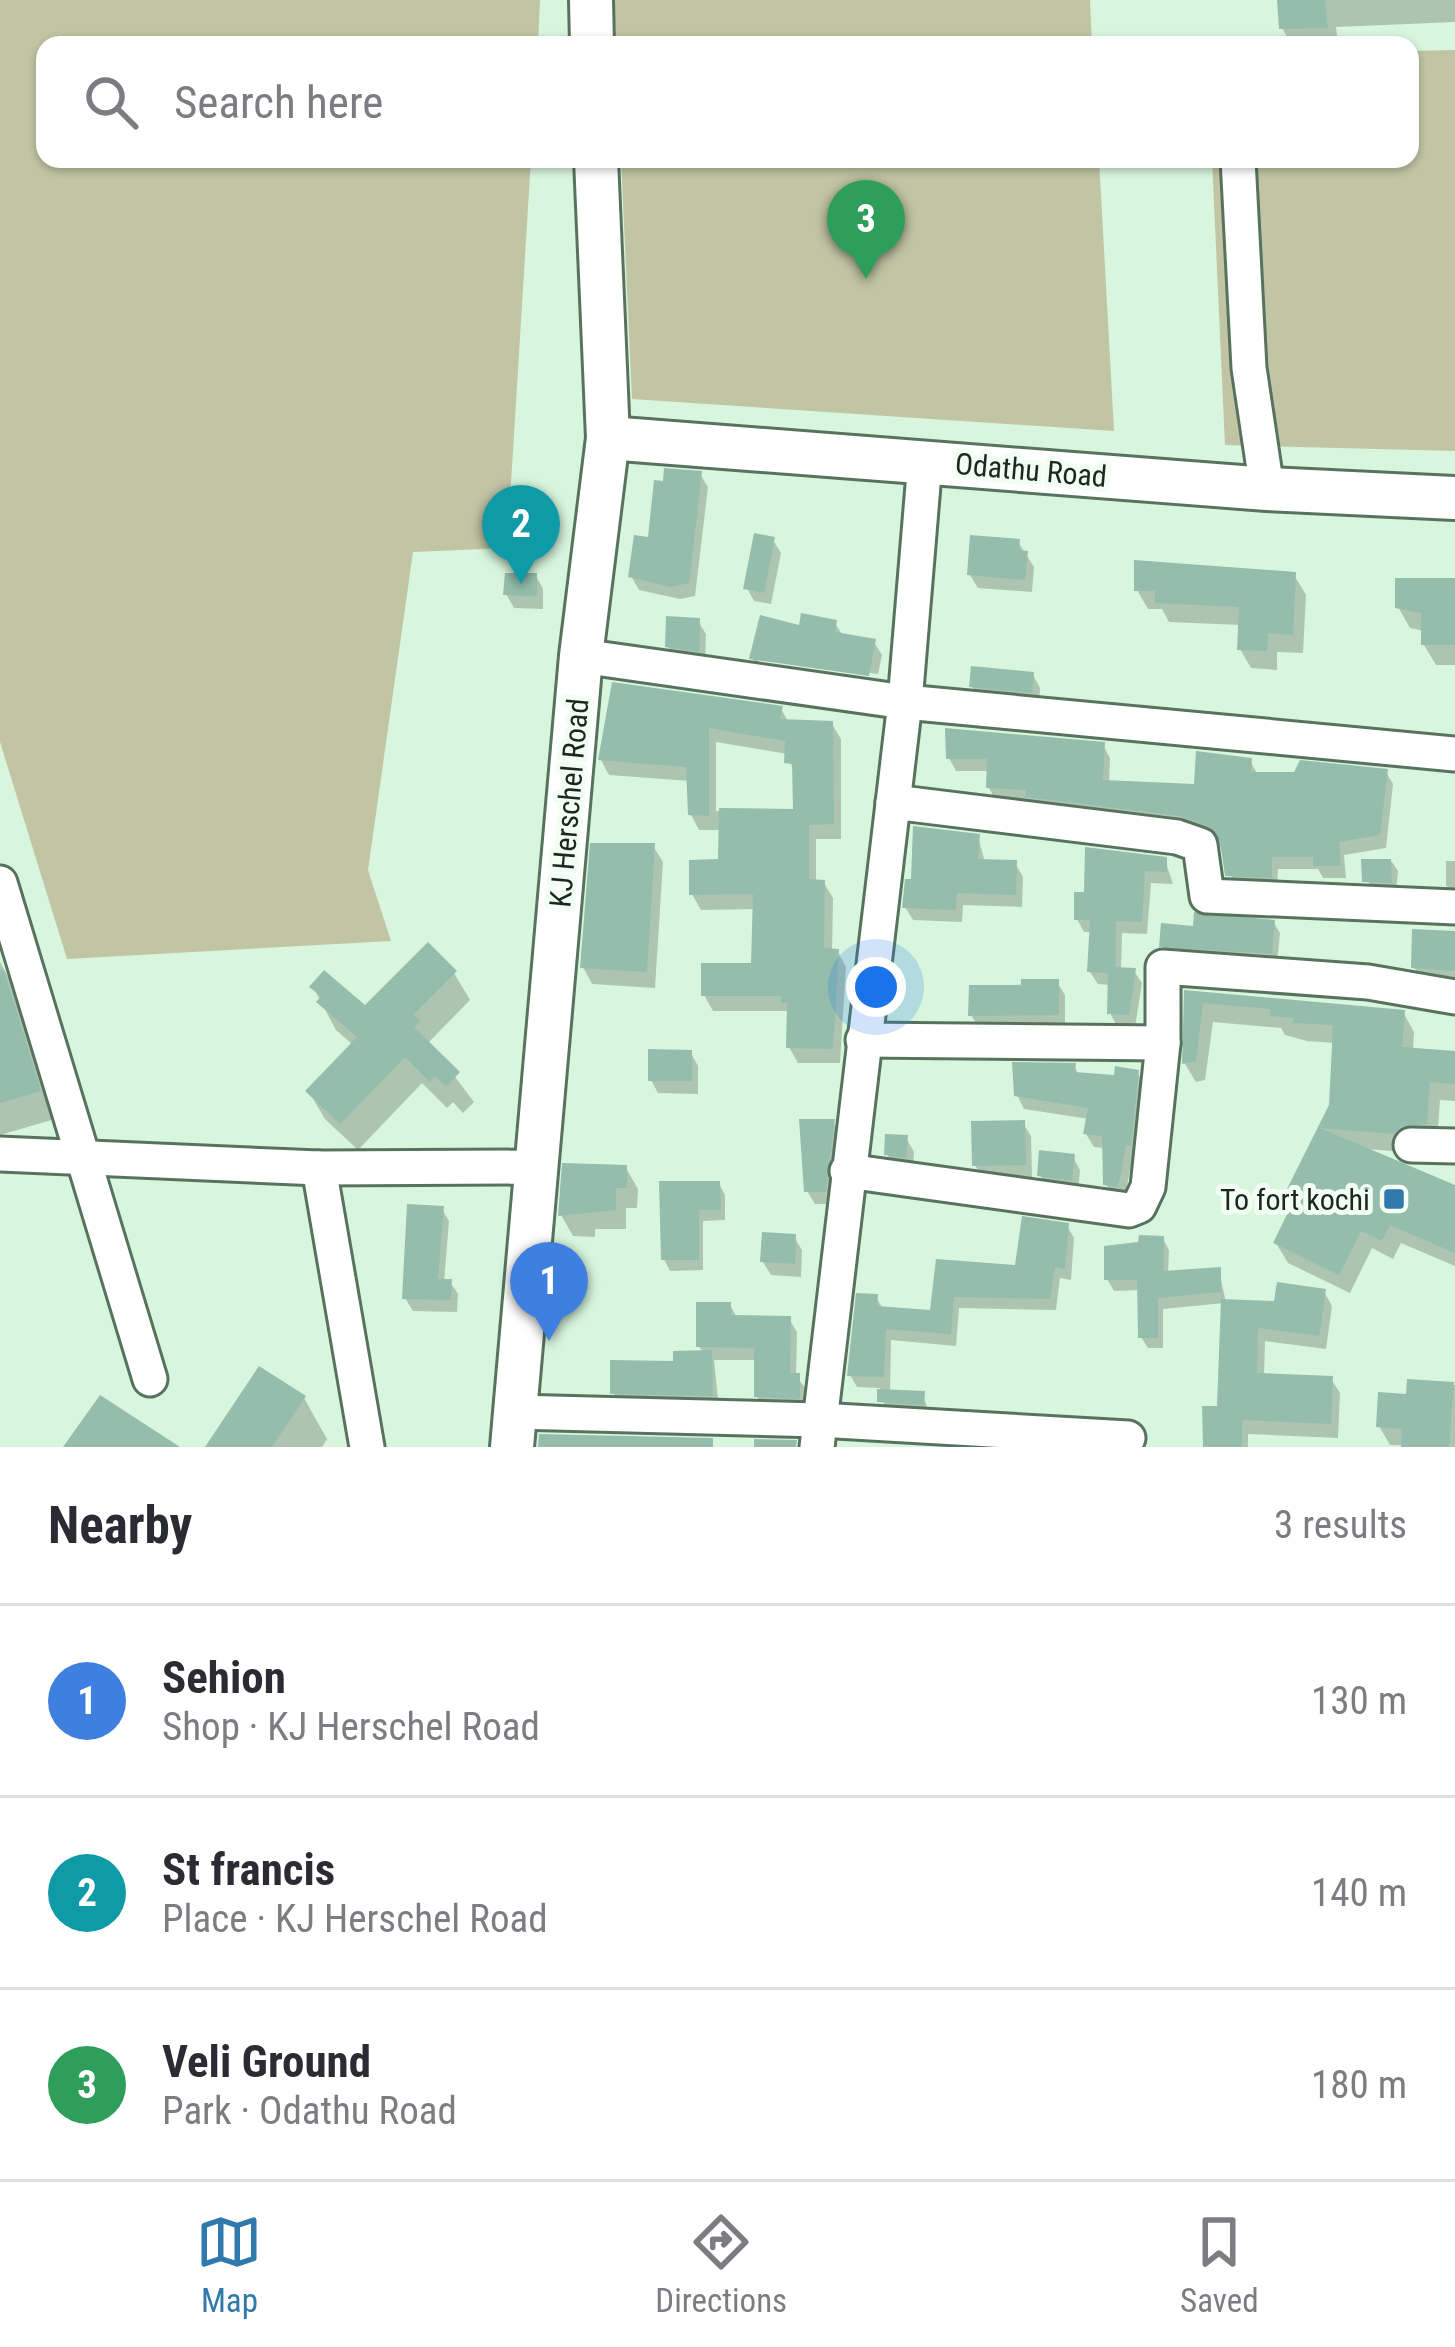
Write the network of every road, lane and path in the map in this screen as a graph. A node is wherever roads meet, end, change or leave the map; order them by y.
1 (591, 0) edge
2 (592, 36) edge
3 (596, 168) edge
4 (1238, 168) edge
5 (608, 438) junction
6 (925, 461) junction
7 (1267, 489) junction
8 (1455, 498) edge
9 (581, 656) junction
10 (905, 702) junction
11 (1455, 754) edge
12 (892, 802) junction
13 (0, 883) edge
14 (1455, 907) edge
15 (1455, 997) edge
16 (863, 1040) junction
17 (1163, 1043) junction
18 (1411, 1145) dead end
19 (1455, 1146) edge
20 (0, 1154) edge
21 (87, 1157) junction
22 (537, 1167) junction
23 (319, 1168) junction
24 (847, 1171) junction
25 (150, 1379) dead end
26 (513, 1429) edge
27 (818, 1434) edge
28 (1128, 1438) dead end
29 (368, 1447) edge

1 - 2 main road
3 - 5 main road, KJ Herschel Road
4 - 7 street
5 - 6 main road, Odathu Road
5 - 9 main road, KJ Herschel Road
6 - 7 main road, Odathu Road
6 - 10 street
7 - 8 main road, Odathu Road
9 - 10 street
9 - 22 main road, KJ Herschel Road
10 - 11 street
10 - 12 street
12 - 14 street
12 - 16 street
13 - 21 street
15 - 17 street
16 - 17 street
16 - 24 street
17 - 24 street
18 - 19 street
20 - 21 street
21 - 23 street
21 - 25 street
22 - 23 street
22 - 26 main road, KJ Herschel Road
23 - 29 street
24 - 27 street
26 - 27 street
27 - 28 street

